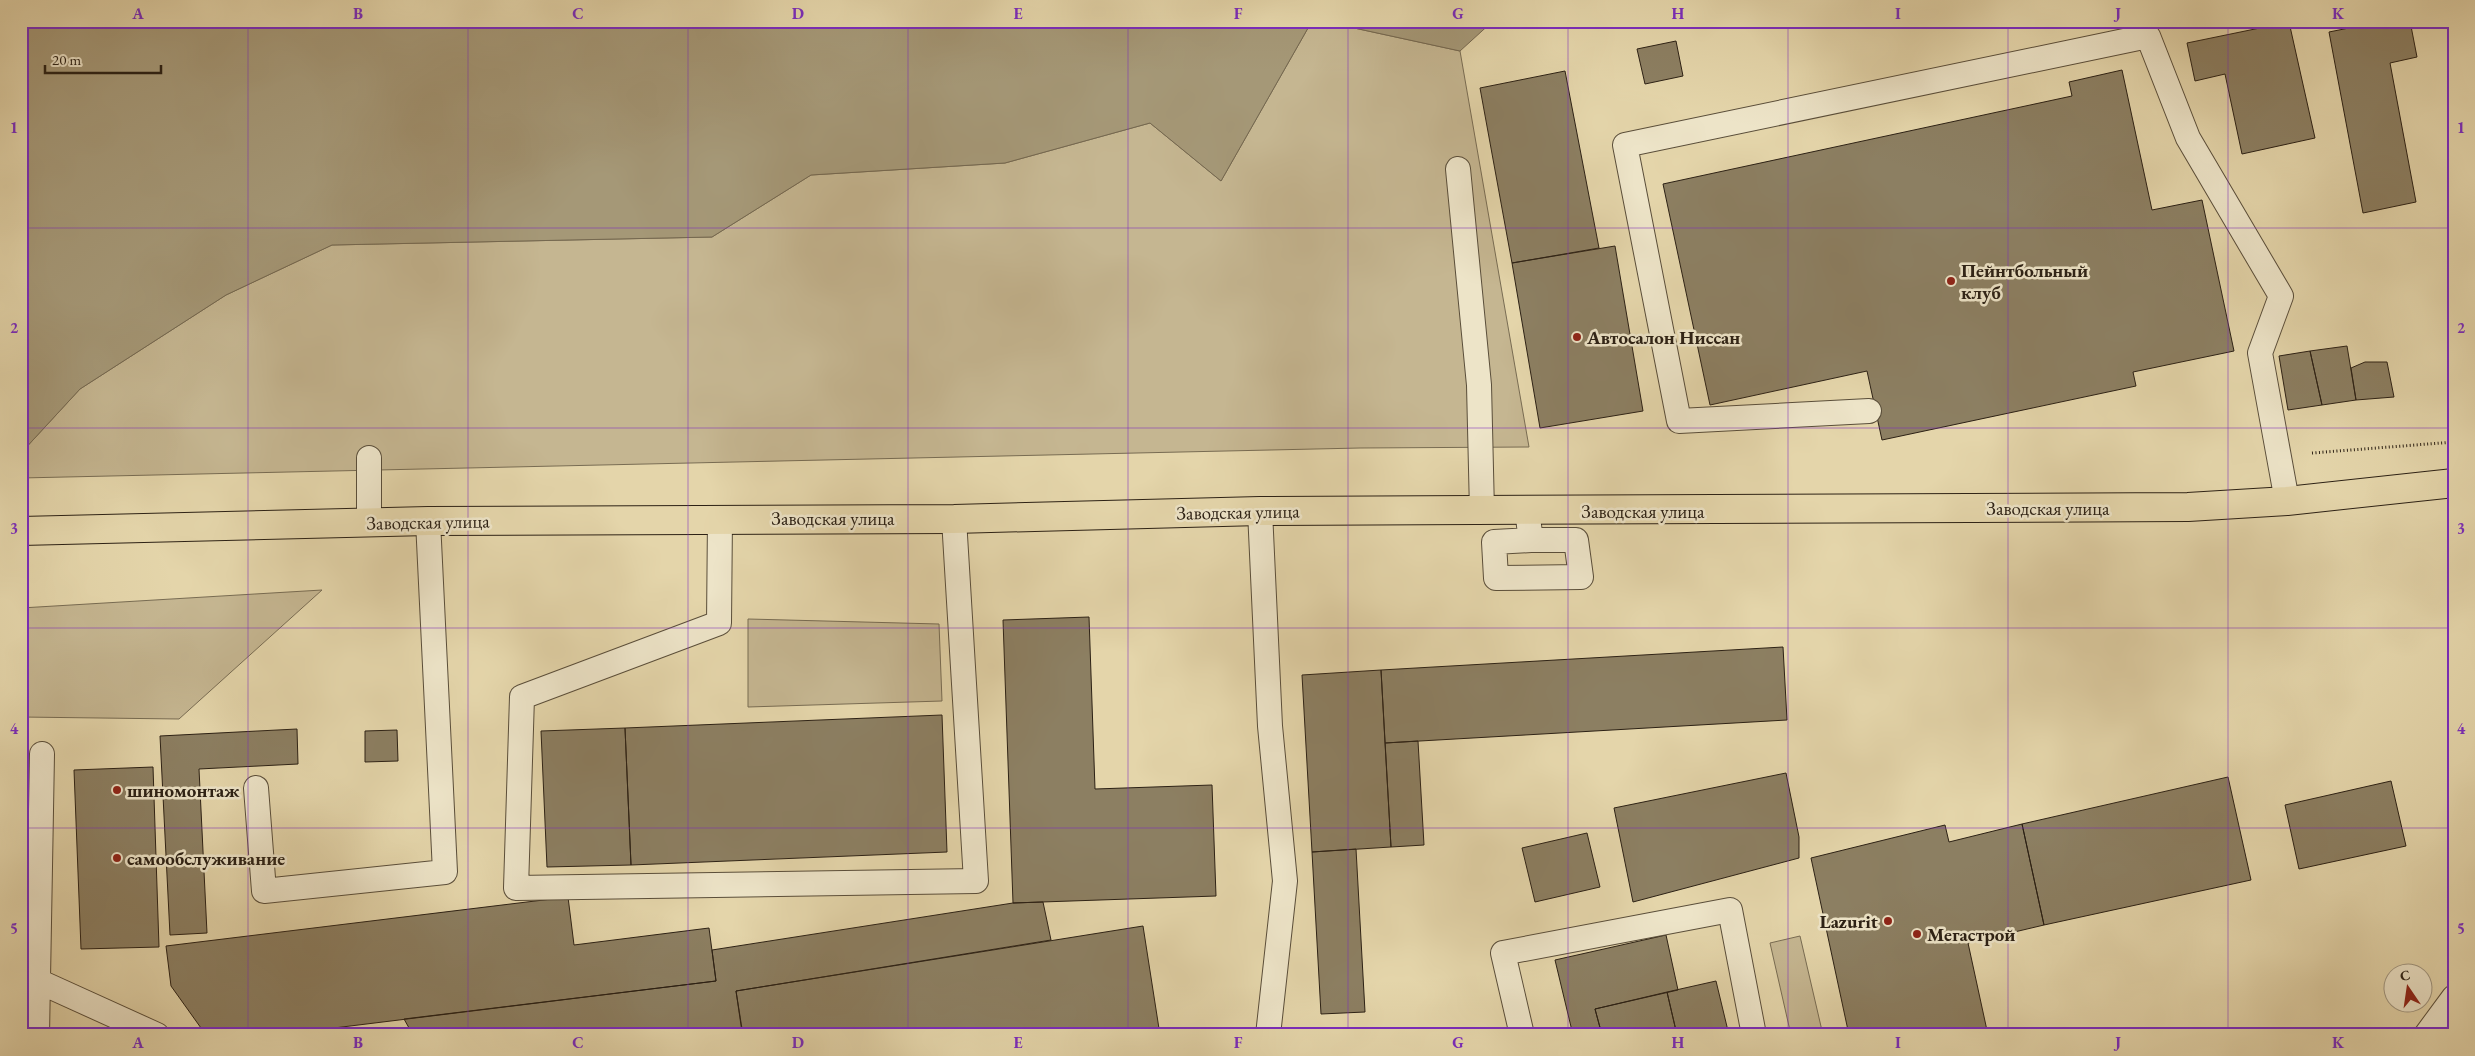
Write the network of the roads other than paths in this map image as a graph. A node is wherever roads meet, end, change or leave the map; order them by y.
1 (1458, 169) dead end
2 (1869, 411) dead end
3 (369, 458) dead end
4 (2454, 482) edge
5 (2287, 501) junction
6 (1260, 511) junction
7 (1482, 511) junction
8 (1527, 511) junction
9 (720, 518) junction
10 (954, 518) junction
11 (428, 521) junction
12 (369, 523) junction
13 (21, 531) edge
14 (1531, 540) dead end
15 (42, 754) dead end
16 (256, 788) dead end
17 (38, 981) junction
18 (2454, 997) edge
19 (37, 1035) edge
20 (157, 1035) edge
21 (1268, 1035) edge
22 (1522, 1035) edge
23 (1754, 1035) edge
24 (2426, 1035) edge

1 - 7 lane
2 - 5 lane
3 - 12 lane
4 - 5 main road, Заводская улица
5 - 8 main road, Заводская улица
6 - 7 main road, Заводская улица
6 - 10 main road, Заводская улица
6 - 21 lane
7 - 8 main road, Заводская улица
8 - 14 lane
9 - 10 main road, Заводская улица
9 - 10 lane
9 - 11 main road, Заводская улица
11 - 12 main road, Заводская улица
11 - 16 lane
12 - 13 main road, Заводская улица
15 - 17 lane
17 - 19 lane
17 - 20 lane
18 - 24 lane
22 - 23 lane

